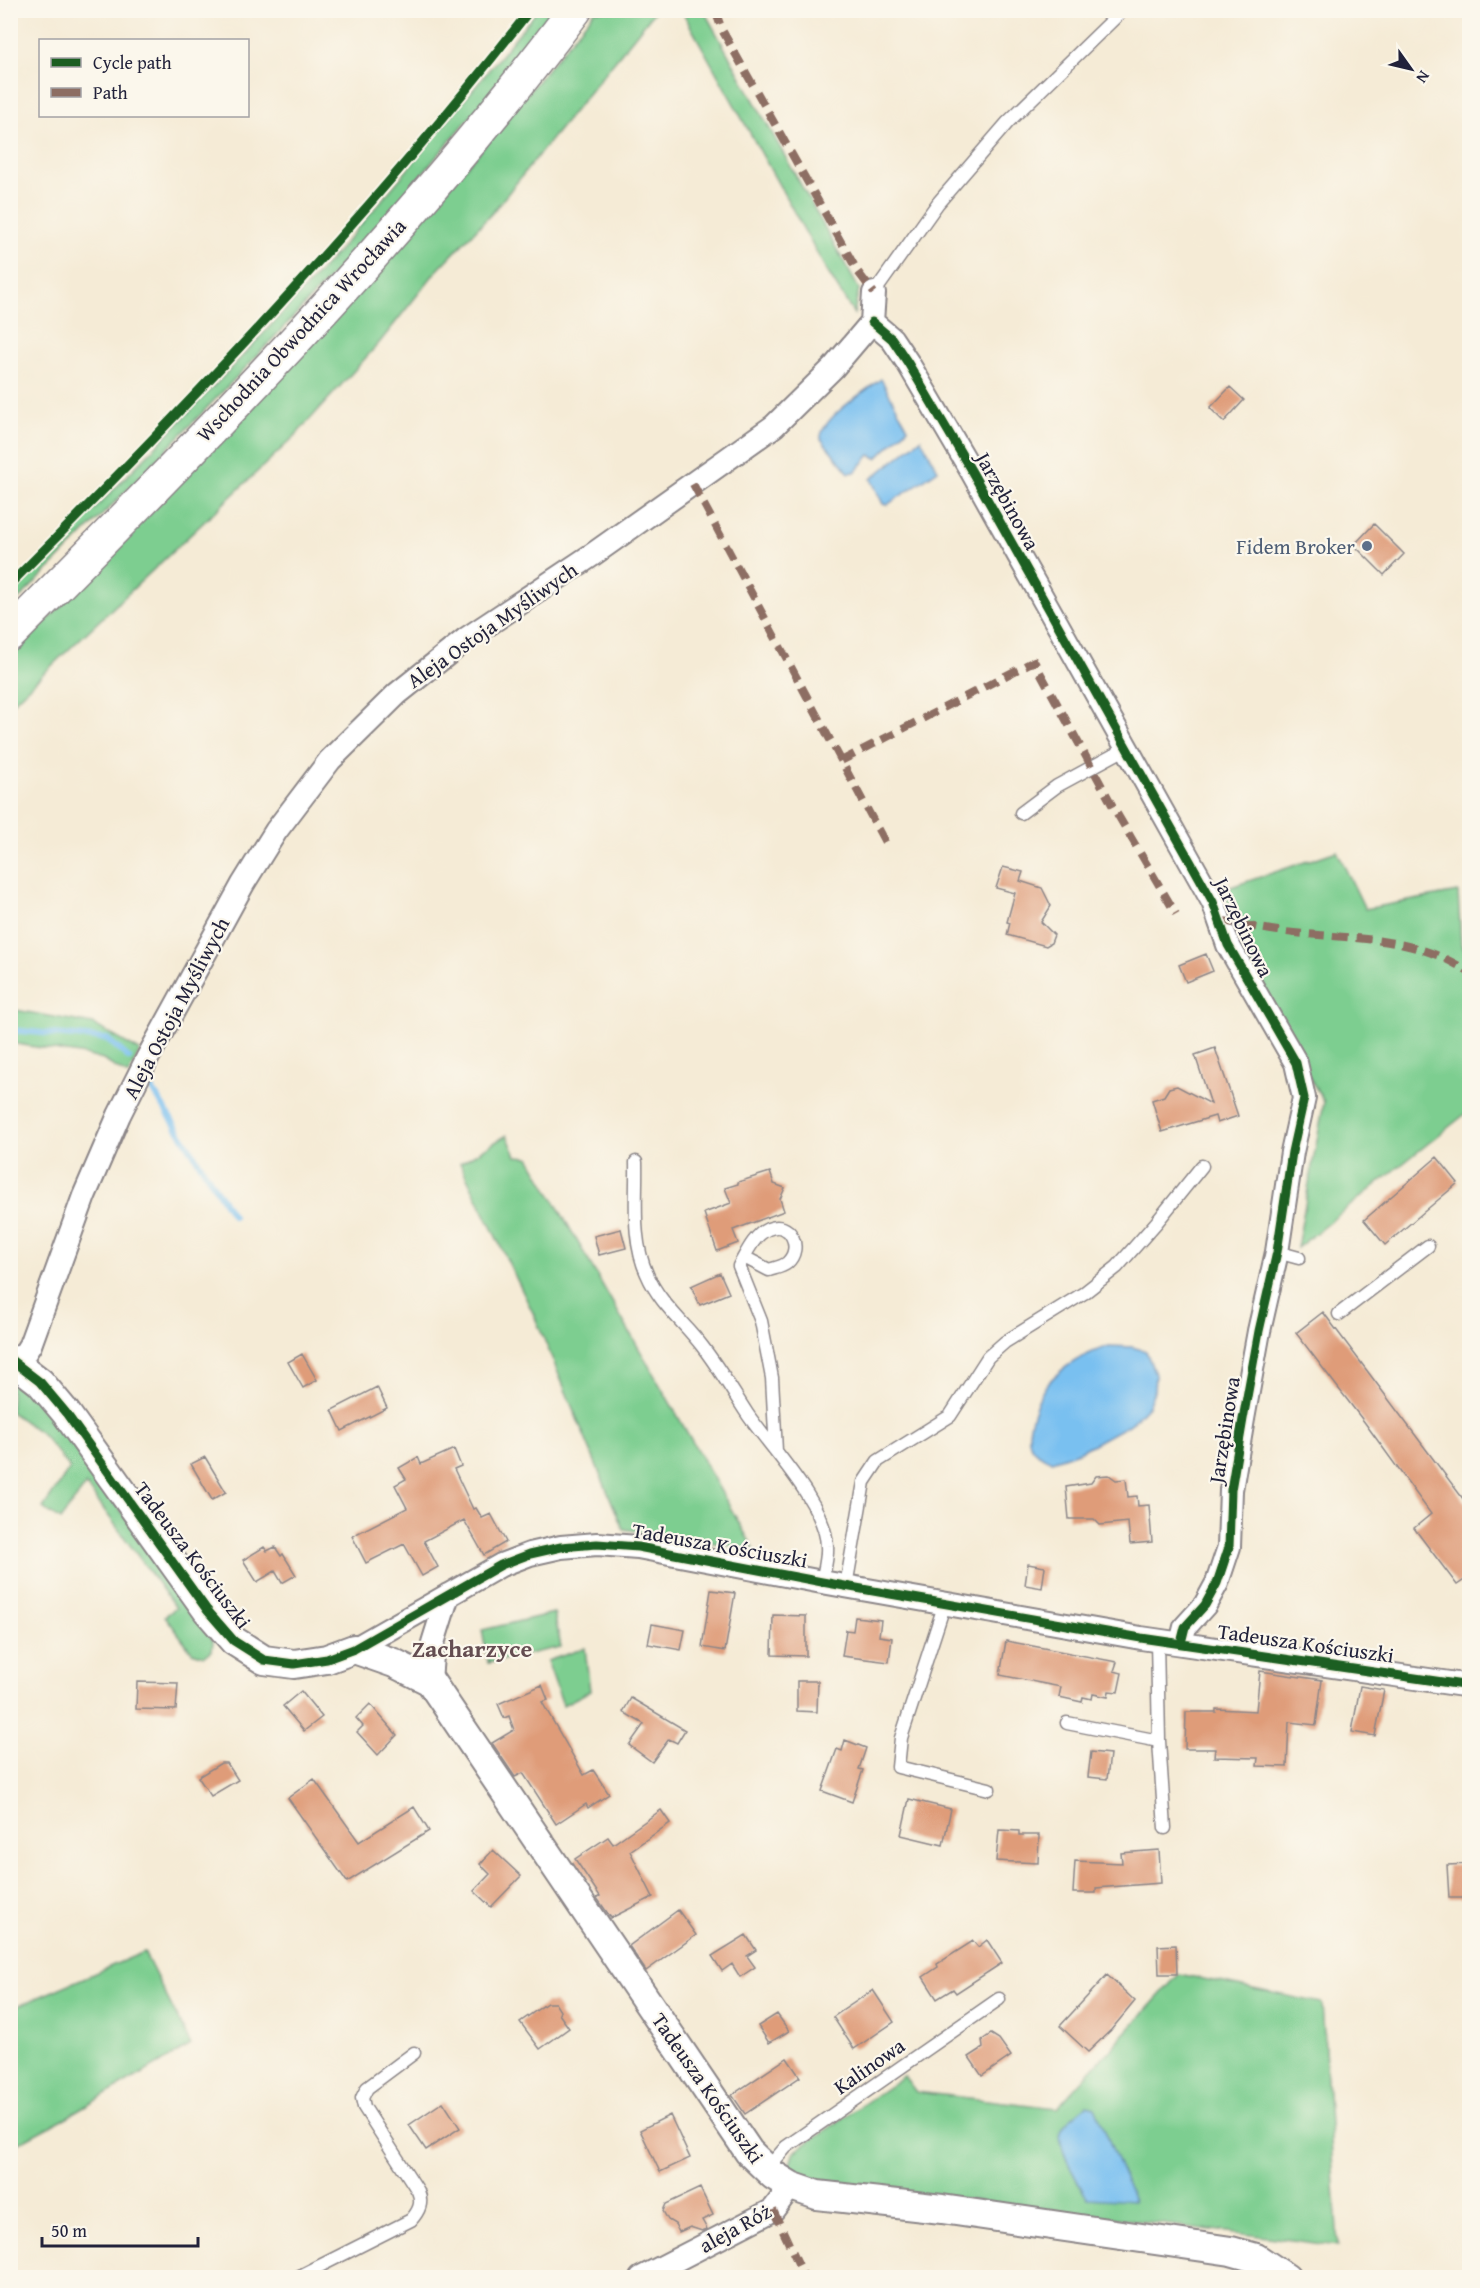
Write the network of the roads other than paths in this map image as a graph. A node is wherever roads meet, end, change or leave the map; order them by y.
1 (575, 10) edge
2 (1123, 10) edge
3 (874, 293) joint
4 (872, 322) junction
5 (10, 634) edge
6 (1127, 748) junction
7 (1022, 813) dead end
8 (636, 1162) dead end
9 (1202, 1166) dead end
10 (1428, 1246) dead end
11 (1277, 1252) junction
12 (744, 1257) dead end
13 (1299, 1258) dead end
14 (1339, 1314) dead end
15 (14, 1361) edge
16 (776, 1451) junction
17 (822, 1582) junction
18 (846, 1586) junction
19 (448, 1595) junction
20 (945, 1603) junction
21 (1156, 1640) junction
22 (1181, 1643) junction
23 (354, 1649) junction
24 (430, 1681) junction
25 (1470, 1686) edge
26 (1067, 1723) dead end
27 (1159, 1741) junction
28 (989, 1789) dead end
29 (1165, 1828) dead end
30 (999, 1999) dead end
31 (414, 2053) dead end
32 (766, 2170) junction
33 (791, 2186) junction
34 (296, 2277) edge
35 (641, 2277) edge
36 (1286, 2277) edge

1 - 5 main road, Wschodnia Obwodnica Wrocławia
2 - 3 lane
3 - 4 street
4 - 6 street, Jarzębinowa
4 - 15 street, Aleja Ostoja Myśliwych
6 - 7 lane
6 - 11 street, Jarzębinowa
8 - 16 lane
9 - 18 lane
10 - 14 lane
11 - 13 lane
11 - 22 street, Jarzębinowa
12 - 16 lane
15 - 23 street, Tadeusza Kościuszki
16 - 17 lane
17 - 18 street, Tadeusza Kościuszki
17 - 19 street, Tadeusza Kościuszki
18 - 20 street, Tadeusza Kościuszki
19 - 23 street, Tadeusza Kościuszki
19 - 24 street
20 - 21 street, Tadeusza Kościuszki
20 - 28 lane
21 - 22 street, Tadeusza Kościuszki
21 - 27 lane
22 - 25 street, Tadeusza Kościuszki
23 - 24 street, Tadeusza Kościuszki
24 - 32 street, Tadeusza Kościuszki
26 - 27 lane
27 - 29 lane
30 - 32 lane, Kalinowa
31 - 34 lane
32 - 33 street, Tadeusza Kościuszki
33 - 35 street, aleja Róż
33 - 36 street, Tadeusza Kościuszki

